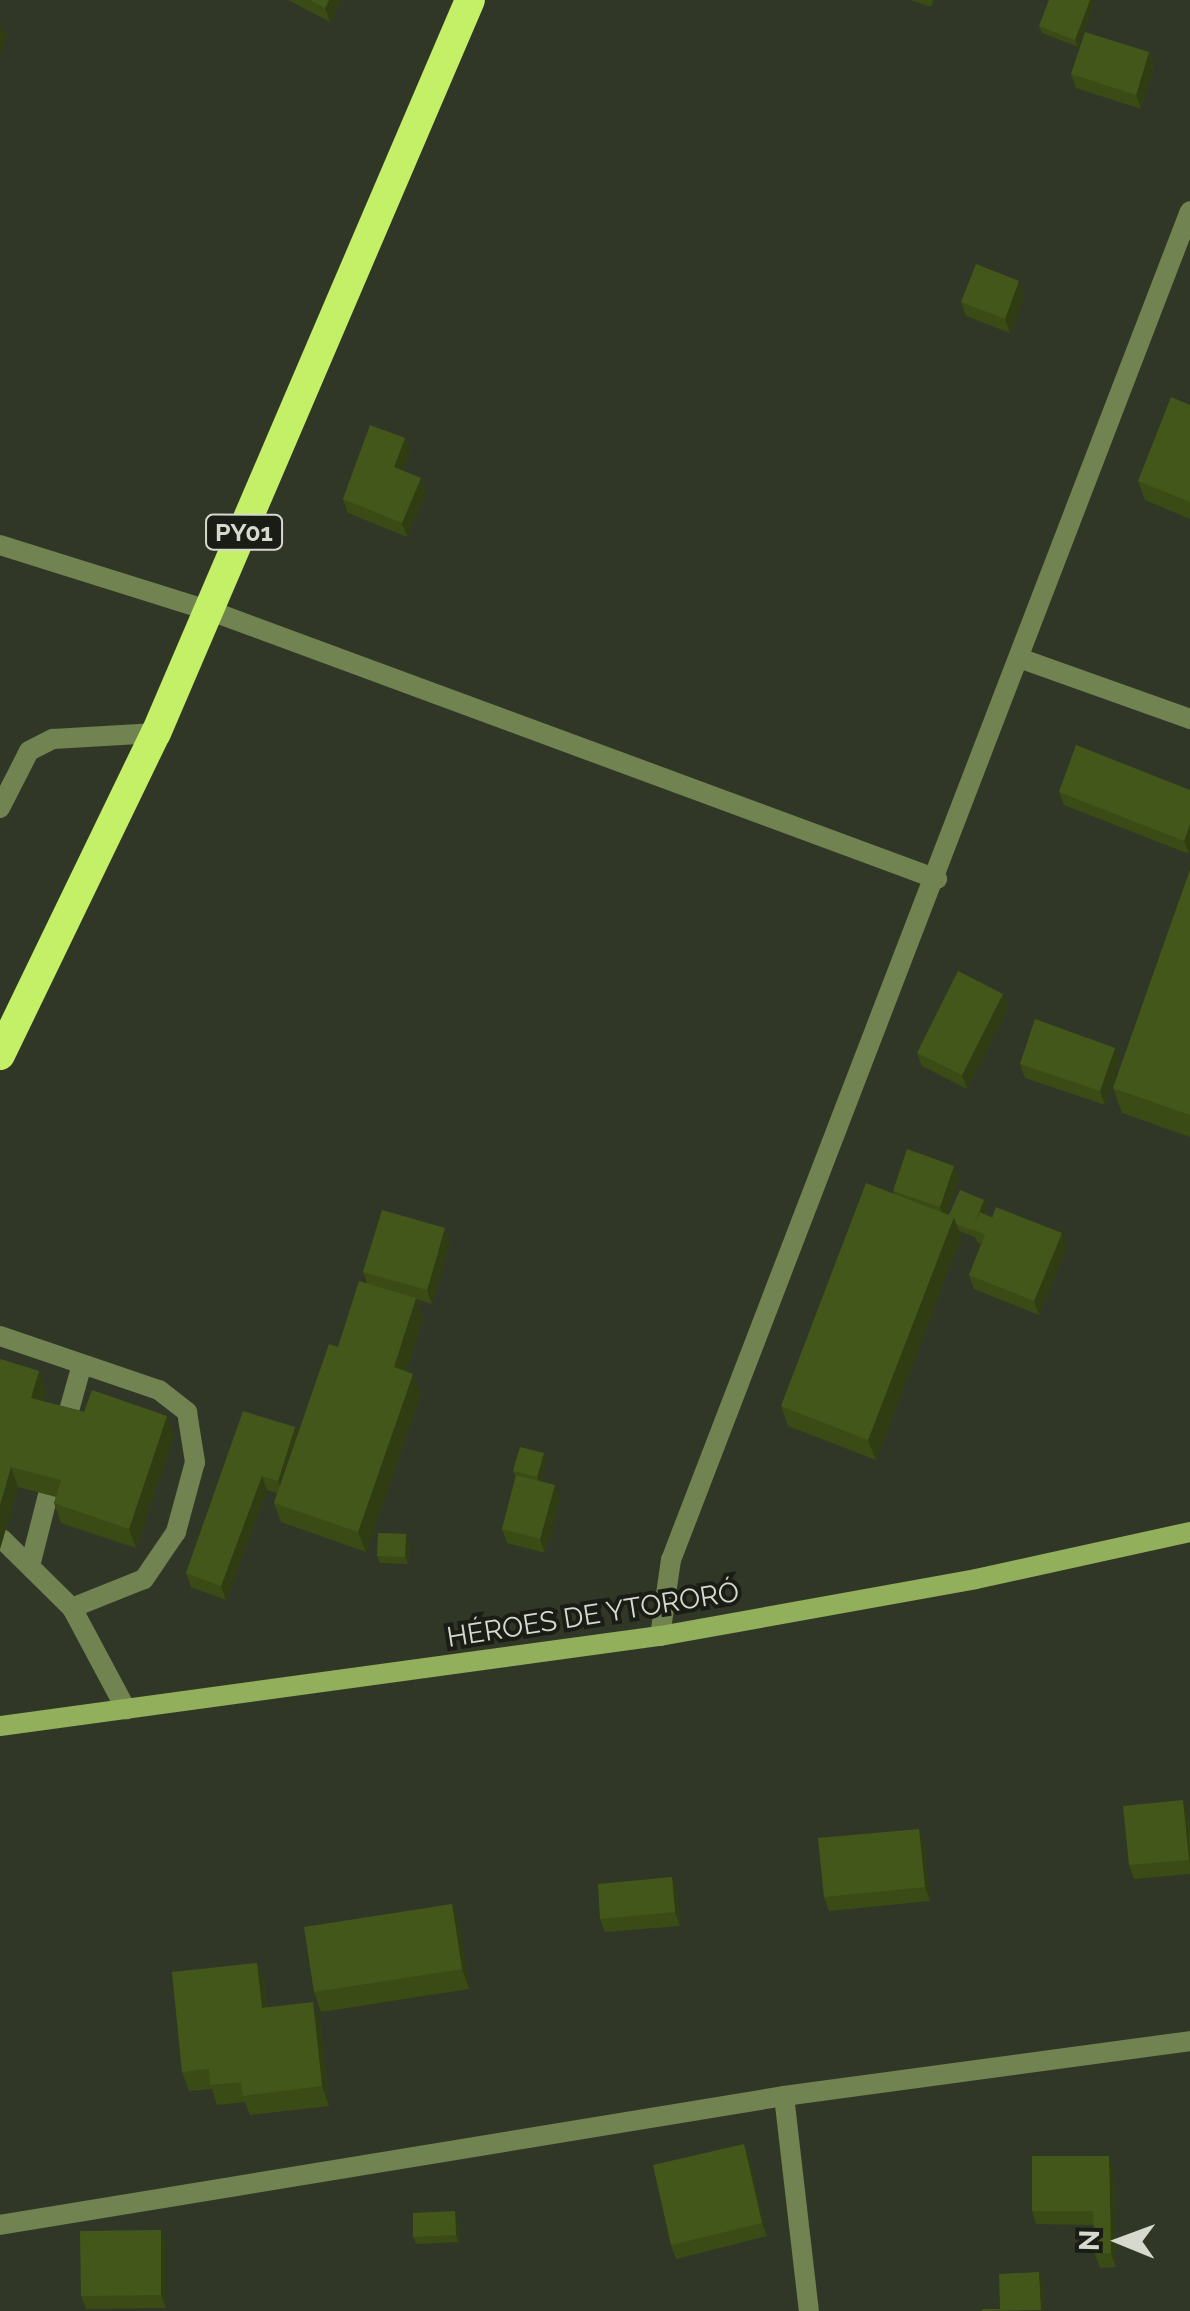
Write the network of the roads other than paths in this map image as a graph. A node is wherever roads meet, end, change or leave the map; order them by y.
1 (470, 0) edge
2 (1190, 211) edge
3 (0, 544) edge
4 (210, 611) junction
5 (1019, 658) junction
6 (1190, 719) edge
7 (156, 733) junction
8 (0, 808) edge
9 (937, 879) junction
10 (5, 1032) edge
11 (0, 1336) edge
12 (82, 1364) junction
13 (65, 1425) edge
14 (48, 1495) edge
15 (1190, 1532) edge
16 (2, 1539) edge
17 (32, 1562) junction
18 (72, 1608) junction
19 (660, 1636) junction
20 (126, 1709) junction
21 (0, 1726) edge
22 (1190, 2040) edge
23 (784, 2096) junction
24 (0, 2225) edge
25 (810, 2311) edge

1 - 4 highway, PY01
2 - 5 street
3 - 4 street
4 - 7 highway, PY01
4 - 9 street
5 - 6 street
5 - 9 street
7 - 8 street
7 - 10 highway, PY01
9 - 19 street
11 - 12 street
12 - 13 street
12 - 18 street
14 - 17 street
15 - 19 main road, HÉROES DE YTORORÓ
16 - 17 street
17 - 18 street
18 - 20 street
19 - 20 main road, HÉROES DE YTORORÓ
20 - 21 main road, HÉROES DE YTORORÓ
22 - 23 street
23 - 24 street
23 - 25 street

